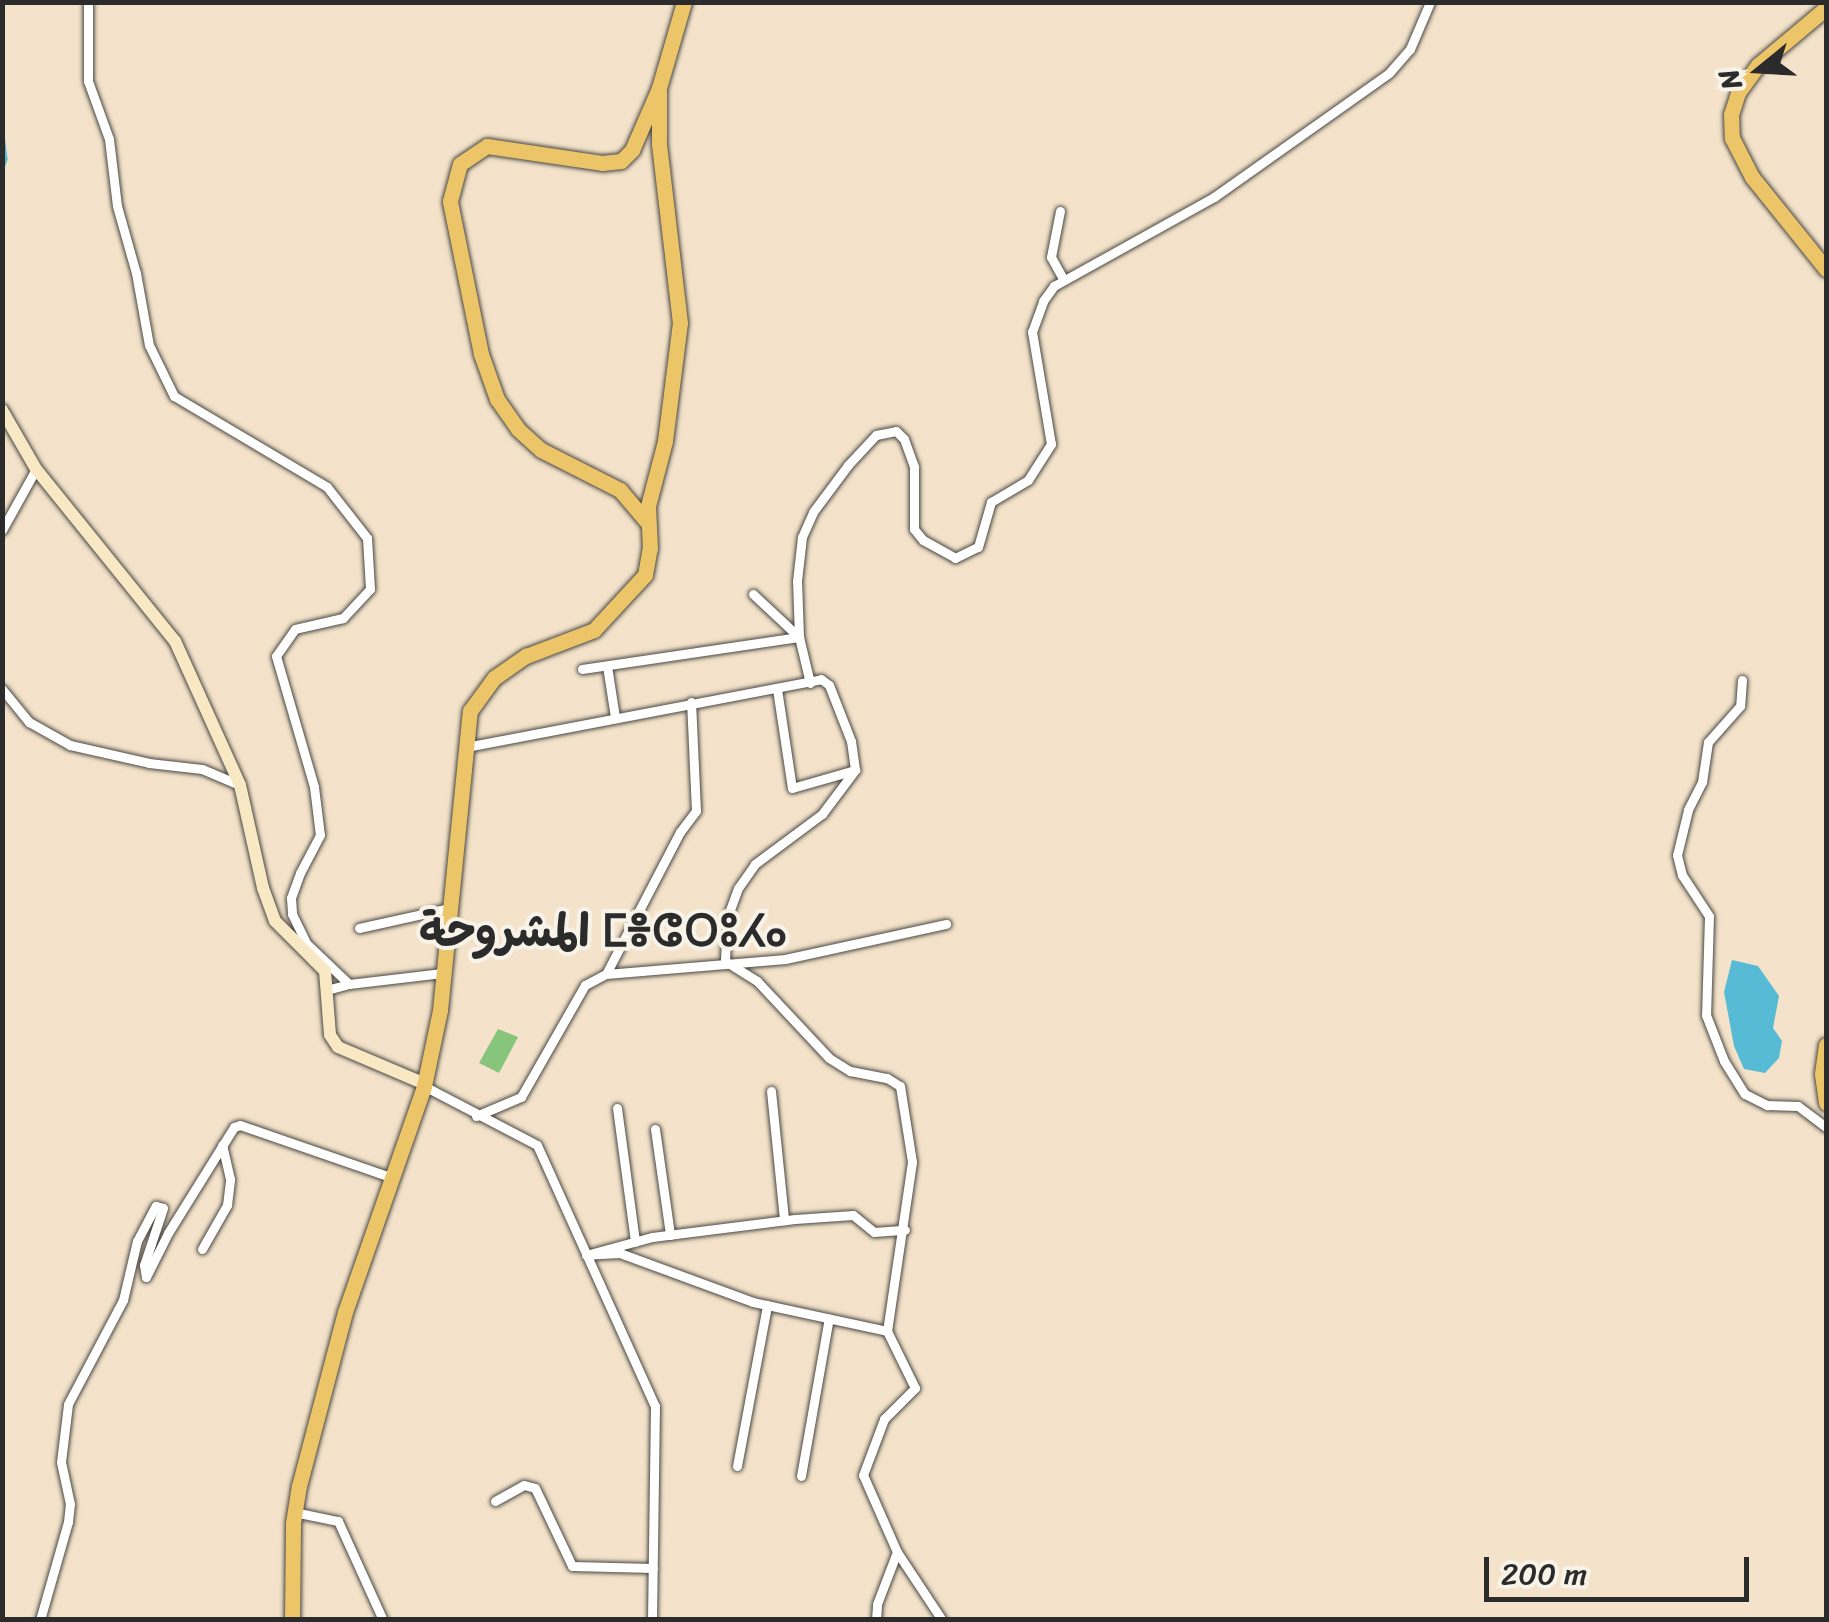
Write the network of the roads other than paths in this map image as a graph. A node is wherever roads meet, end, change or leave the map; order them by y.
1 (88, 2) edge
2 (684, 2) edge
3 (1430, 2) edge
4 (1826, 8) edge
5 (659, 88) junction
6 (1060, 211) dead end
7 (1826, 269) edge
8 (1064, 280) junction
9 (2, 410) edge
10 (36, 468) junction
11 (649, 526) junction
12 (2, 530) edge
13 (752, 594) dead end
14 (799, 637) junction
15 (608, 666) junction
16 (582, 670) dead end
17 (1742, 680) dead end
18 (810, 683) junction
19 (2, 689) edge
20 (777, 690) junction
21 (691, 702) junction
22 (616, 717) junction
23 (466, 747) junction
24 (854, 770) junction
25 (240, 784) junction
26 (449, 908) junction
27 (946, 924) dead end
28 (359, 928) dead end
29 (725, 961) junction
30 (442, 973) junction
31 (606, 974) junction
32 (349, 984) junction
33 (330, 988) junction
34 (1826, 1046) edge
35 (424, 1085) junction
36 (770, 1090) dead end
37 (1826, 1103) edge
38 (617, 1108) dead end
39 (476, 1116) junction
40 (1826, 1127) edge
41 (656, 1129) dead end
42 (222, 1144) junction
43 (390, 1178) junction
44 (784, 1220) junction
45 (905, 1230) junction
46 (670, 1235) junction
47 (635, 1242) junction
48 (202, 1249) dead end
49 (586, 1255) junction
50 (767, 1305) junction
51 (829, 1318) junction
52 (887, 1330) junction
53 (737, 1466) dead end
54 (802, 1476) dead end
55 (495, 1501) dead end
56 (294, 1512) junction
57 (897, 1552) junction
58 (653, 1568) junction
59 (40, 1620) edge
60 (292, 1620) edge
61 (383, 1620) edge
62 (652, 1620) edge
63 (876, 1620) edge
64 (942, 1620) edge

1 - 32 street
2 - 5 main road
3 - 8 street
4 - 7 main road
5 - 11 main road
5 - 11 main road
6 - 8 street
8 - 14 street
9 - 10 main road
10 - 12 street
10 - 25 main road
11 - 23 main road
13 - 14 street
14 - 15 street
14 - 18 street
15 - 16 street
15 - 22 street
17 - 40 street
18 - 20 street
18 - 24 street
19 - 25 street
20 - 21 street
20 - 24 street
21 - 22 street
21 - 31 street
22 - 23 street
23 - 26 main road
24 - 29 street
25 - 33 main road
26 - 28 street
26 - 30 main road
27 - 29 street
29 - 31 street
29 - 45 street
30 - 32 street
30 - 35 main road
31 - 39 street
32 - 33 street
33 - 35 main road
34 - 37 main road
35 - 39 street
35 - 43 main road
36 - 44 street
38 - 47 street
39 - 49 street
41 - 46 street
42 - 43 street
42 - 48 street
42 - 59 street
43 - 56 main road
44 - 45 street
44 - 46 street
45 - 52 street
46 - 47 street
47 - 49 street
49 - 50 street
49 - 58 street
50 - 51 street
50 - 53 street
51 - 52 street
51 - 54 street
52 - 57 street
55 - 58 street
56 - 60 main road
56 - 61 street
57 - 63 street
57 - 64 street
58 - 62 street

